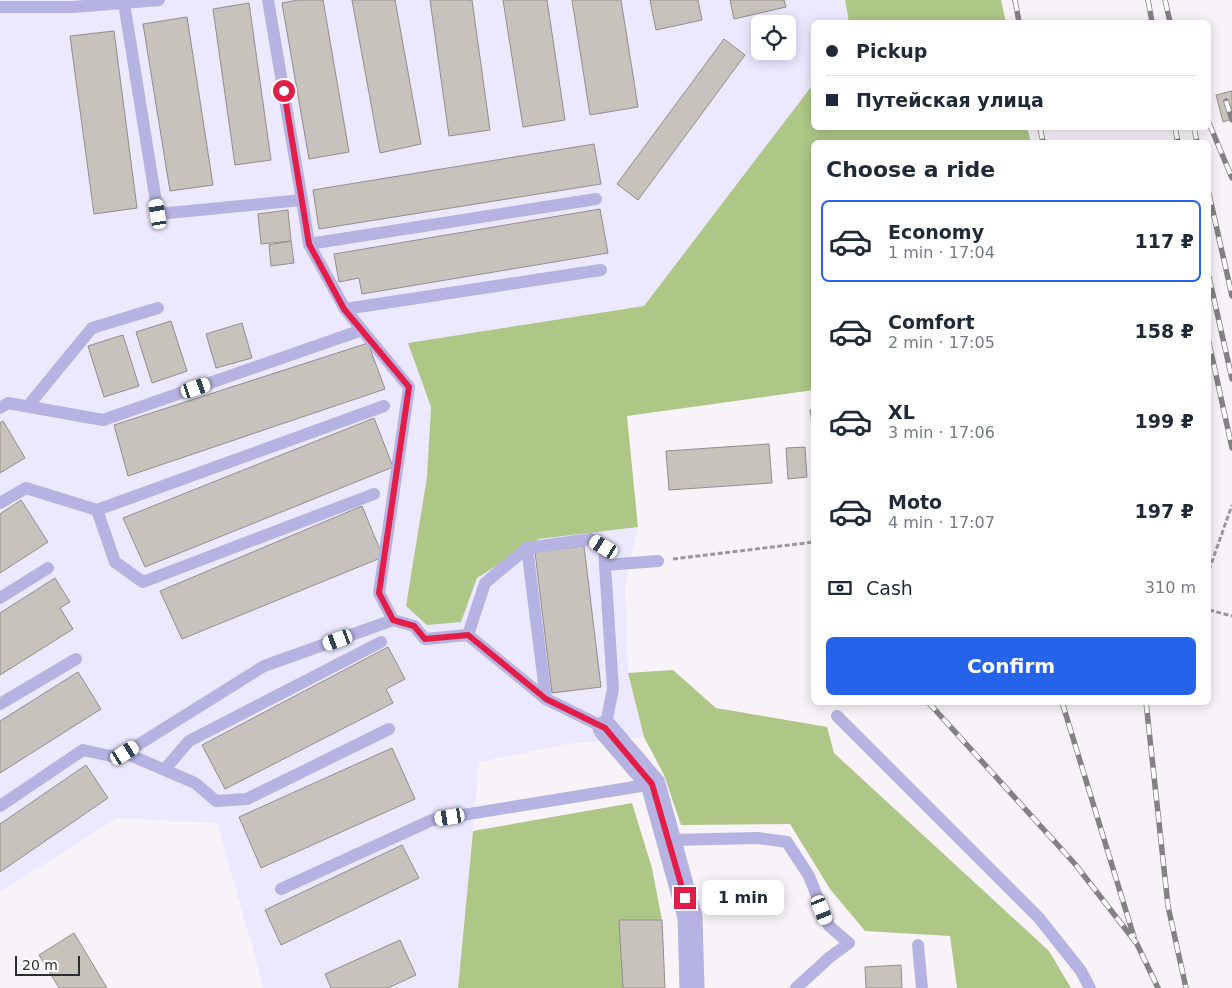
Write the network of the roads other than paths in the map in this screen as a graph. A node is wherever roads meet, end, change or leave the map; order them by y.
1 (159, 0) edge
2 (268, 0) edge
3 (124, 3) junction
4 (0, 7) edge
5 (596, 199) dead end
6 (302, 200) junction
7 (309, 244) junction
8 (601, 270) dead end
9 (158, 308) dead end
10 (344, 309) junction
11 (362, 330) junction
12 (28, 406) junction
13 (384, 406) dead end
14 (0, 408) edge
15 (374, 494) dead end
16 (0, 503) edge
17 (97, 510) junction
18 (526, 548) junction
19 (658, 561) road end
20 (605, 565) junction
21 (48, 568) dead end
22 (0, 598) edge
23 (393, 620) junction
24 (468, 635) junction
25 (381, 642) dead end
26 (76, 659) dead end
27 (546, 699) junction
28 (0, 704) edge
29 (837, 716) dead end
30 (605, 728) junction
31 (389, 729) dead end
32 (125, 753) junction
33 (165, 769) junction
34 (652, 784) junction
35 (0, 806) edge
36 (668, 840) junction
37 (281, 889) dead end
38 (918, 945) dead end
39 (692, 988) edge
40 (796, 988) edge
41 (922, 988) edge
42 (1090, 988) edge

1 - 3 lane
2 - 6 lane
3 - 4 lane
3 - 6 lane
5 - 7 lane
6 - 7 lane
7 - 10 lane
8 - 10 lane
9 - 12 lane
10 - 11 lane
11 - 12 lane
11 - 23 lane
12 - 14 lane
13 - 17 lane
15 - 17 lane
16 - 17 lane
18 - 20 lane
18 - 24 lane
18 - 27 lane
19 - 20 lane
20 - 30 lane
21 - 22 lane
23 - 24 lane
23 - 32 lane
24 - 27 lane
25 - 33 lane
26 - 28 lane
27 - 30 lane
29 - 42 lane
30 - 34 street
31 - 33 lane
32 - 33 lane
32 - 35 lane
34 - 36 street
34 - 37 lane
36 - 39 street
36 - 40 lane
38 - 41 lane

